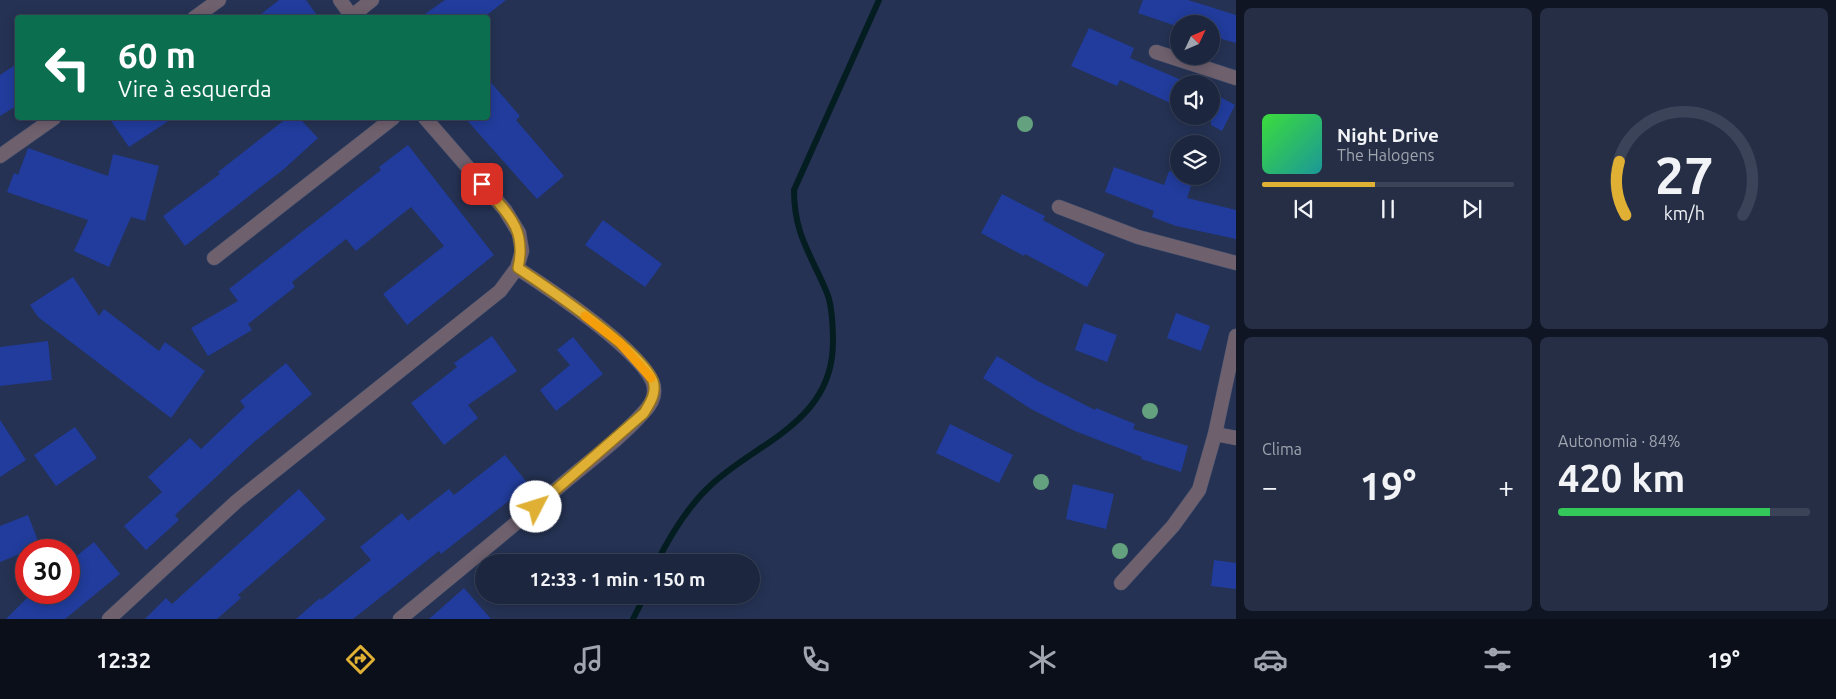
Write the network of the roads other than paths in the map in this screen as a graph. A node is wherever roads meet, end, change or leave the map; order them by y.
1 (219, 0) edge
2 (340, 0) edge
3 (372, 0) edge
4 (198, 15) edge
5 (351, 15) edge
6 (354, 15) edge
7 (1156, 52) dead end
8 (1236, 78) edge
9 (51, 120) edge
10 (390, 120) edge
11 (427, 120) edge
12 (0, 156) edge
13 (1059, 207) dead end
14 (214, 258) dead end
15 (1236, 263) edge
16 (518, 268) junction
17 (1236, 336) edge
18 (1215, 434) junction
19 (1236, 438) edge
20 (1121, 583) dead end
21 (109, 619) edge
22 (400, 619) edge

1 - 4 street
2 - 5 street
3 - 6 street
7 - 8 street
9 - 12 street
10 - 14 street
11 - 16 street
13 - 15 street
16 - 21 street
16 - 22 street
17 - 18 street
18 - 19 street
18 - 20 street

